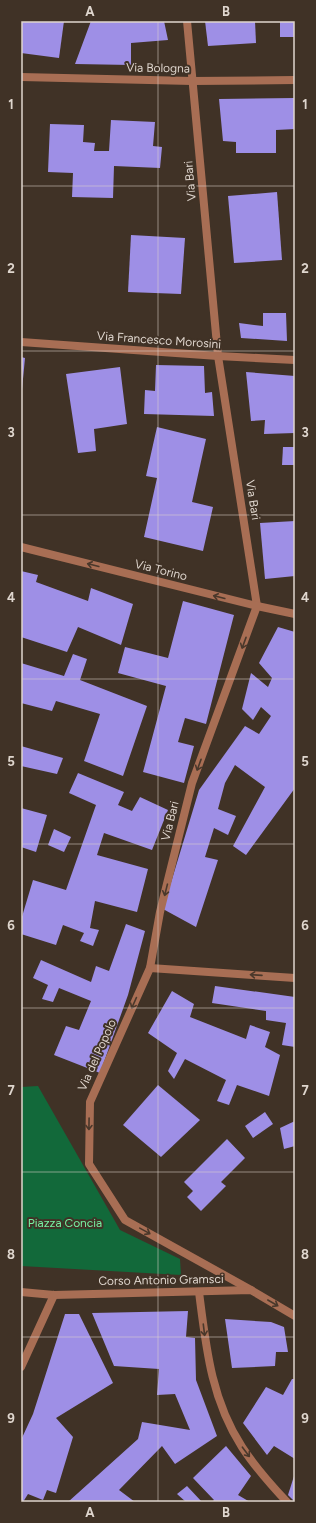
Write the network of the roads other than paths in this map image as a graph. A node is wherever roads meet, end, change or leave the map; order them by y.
1 (187, 21) edge
2 (21, 77) edge
3 (295, 80) edge
4 (192, 81) junction
5 (21, 342) edge
6 (218, 356) junction
7 (295, 360) edge
8 (21, 547) edge
9 (257, 606) junction
10 (295, 614) edge
11 (150, 968) junction
12 (295, 978) edge
13 (251, 1290) junction
14 (21, 1292) edge
15 (199, 1292) junction
16 (54, 1295) junction
17 (295, 1316) edge
18 (21, 1367) edge
19 (287, 1502) edge

1 - 4 street, Via Bari
2 - 4 street, Via Bologna
3 - 4 street, Via Bologna
4 - 6 street, Via Bari
5 - 6 street, Via Francesco Morosini
6 - 7 street, Via Francesco Morosini
6 - 9 street, Via Bari
9 -> 8 street, Via Torino
9 - 10 street, Via Torino
9 -> 11 street, Via Bari
12 -> 11 street
11 -> 13 street, Via del Popolo
13 - 15 street, Corso Antonio Gramsci
13 -> 17 street
14 - 16 street, Corso Antonio Gramsci
15 - 16 street, Corso Antonio Gramsci
15 -> 19 street
16 - 18 street

